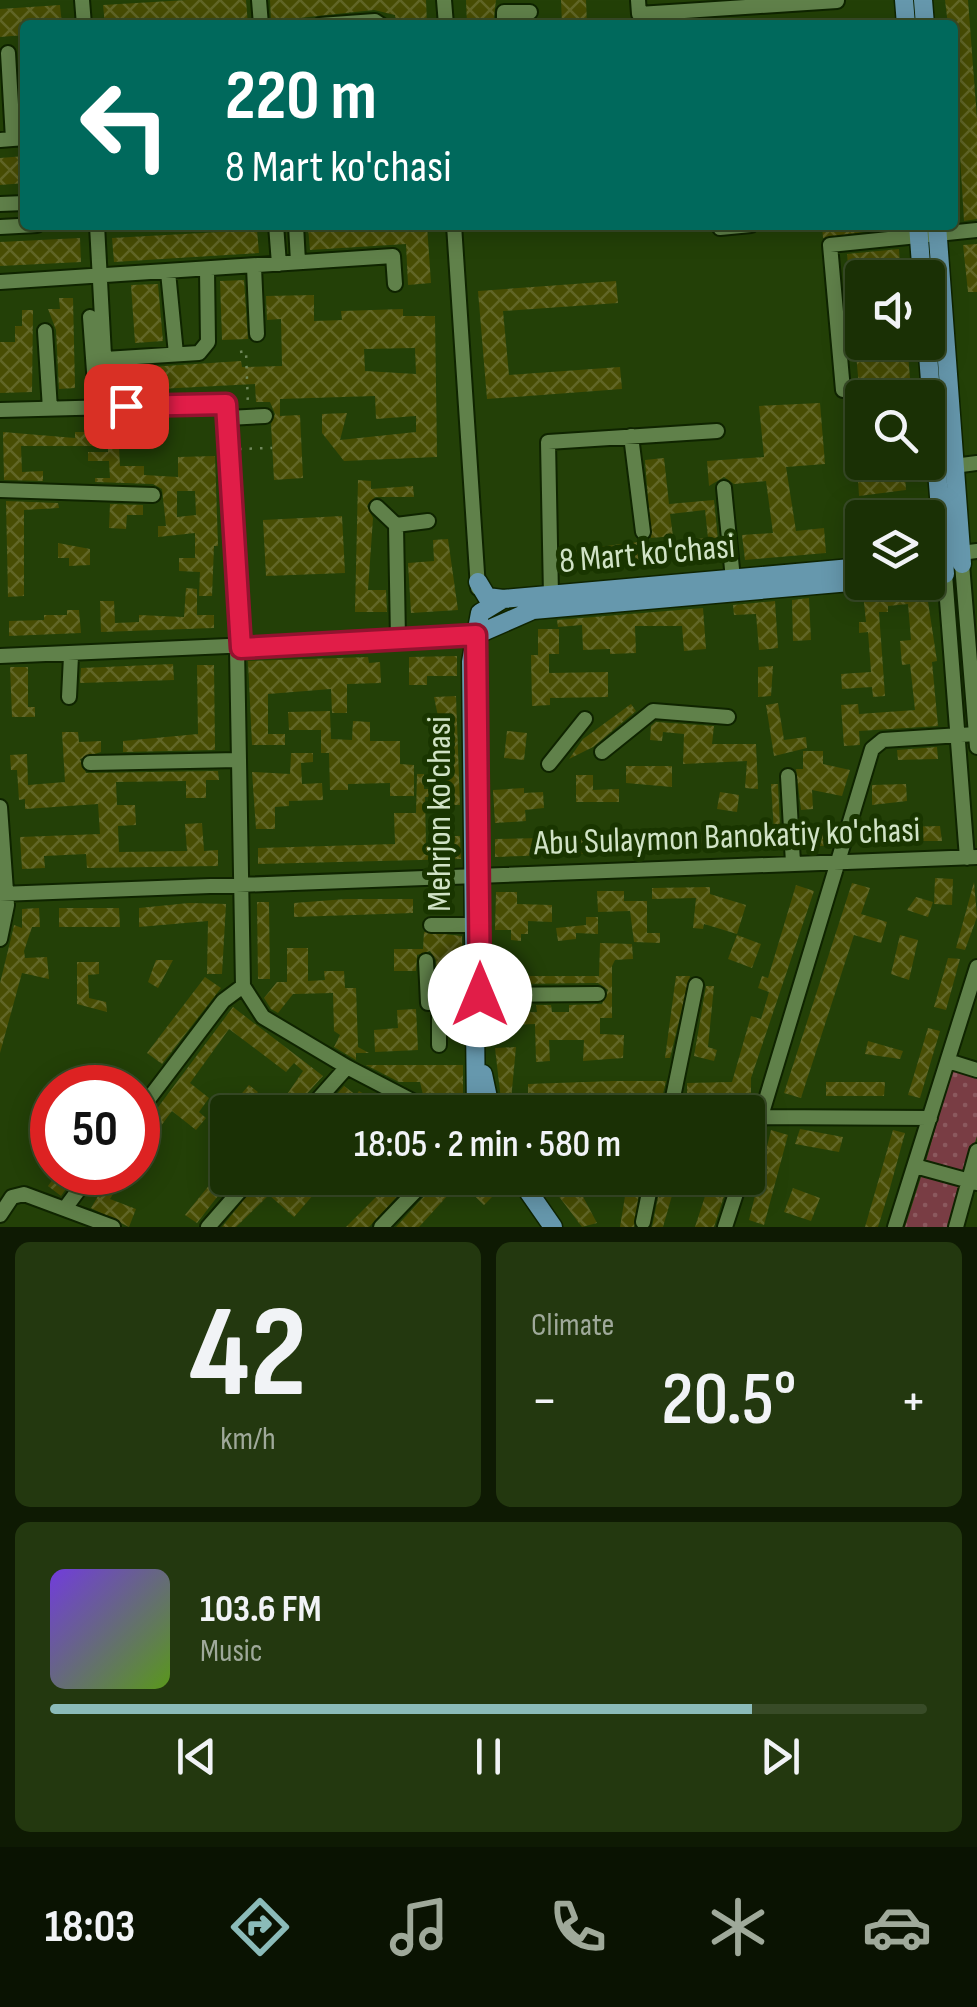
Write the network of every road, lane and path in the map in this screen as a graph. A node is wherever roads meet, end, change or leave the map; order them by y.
1 (638, 0) edge
2 (837, 1) edge
3 (530, 12) dead end
4 (504, 20) edge
5 (4, 53) edge
6 (13, 139) edge
7 (97, 230) edge
8 (276, 230) edge
9 (296, 230) edge
10 (454, 230) edge
11 (928, 230) edge
12 (977, 230) edge
13 (924, 260) edge
14 (298, 262) junction
15 (279, 264) junction
16 (254, 267) junction
17 (208, 270) junction
18 (168, 272) junction
19 (100, 276) junction
20 (0, 282) edge
21 (396, 284) dead end
22 (90, 317) dead end
23 (45, 331) dead end
24 (257, 334) dead end
25 (240, 352) dead end
26 (176, 354) junction
27 (105, 359) junction
28 (929, 360) edge
29 (95, 385) junction
30 (843, 390) dead end
31 (94, 408) junction
32 (50, 409) junction
33 (0, 410) edge
34 (227, 416) junction
35 (265, 416) dead end
36 (718, 430) dead end
37 (632, 436) junction
38 (272, 448) dead end
39 (232, 449) junction
40 (977, 463) edge
41 (954, 466) junction
42 (724, 488) dead end
43 (0, 490) edge
44 (153, 495) dead end
45 (377, 507) dead end
46 (428, 521) dead end
47 (396, 525) junction
48 (643, 532) dead end
49 (949, 562) edge
50 (845, 569) edge
51 (734, 579) junction
52 (478, 582) junction
53 (845, 582) edge
54 (551, 594) junction
55 (503, 598) junction
56 (480, 613) junction
57 (476, 635) junction
58 (451, 638) junction
59 (398, 640) junction
60 (239, 648) junction
61 (0, 656) edge
62 (71, 656) junction
63 (470, 662) junction
64 (69, 697) dead end
65 (728, 717) dead end
66 (585, 719) dead end
67 (976, 727) edge
68 (957, 729) junction
69 (977, 747) edge
70 (602, 752) dead end
71 (238, 760) junction
72 (90, 763) dead end
73 (549, 764) dead end
74 (788, 776) dead end
75 (0, 807) edge
76 (972, 858) edge
77 (840, 862) junction
78 (793, 864) junction
79 (476, 877) junction
80 (242, 886) junction
81 (2, 894) edge
82 (430, 925) dead end
83 (472, 925) junction
84 (0, 939) edge
85 (426, 960) dead end
86 (977, 967) edge
87 (696, 985) dead end
88 (242, 986) junction
89 (598, 994) dead end
90 (475, 1003) junction
91 (440, 1045) dead end
92 (948, 1061) junction
93 (347, 1066) junction
94 (977, 1070) edge
95 (160, 1084) edge
96 (322, 1095) edge
97 (401, 1095) edge
98 (476, 1095) edge
99 (488, 1095) edge
100 (673, 1095) edge
101 (762, 1095) edge
102 (765, 1117) edge
103 (930, 1118) junction
104 (977, 1150) edge
105 (915, 1166) junction
106 (972, 1182) edge
107 (75, 1195) edge
108 (236, 1195) edge
109 (412, 1195) edge
110 (530, 1195) edge
111 (545, 1195) edge
112 (649, 1195) edge
113 (736, 1195) edge
114 (66, 1207) junction
115 (0, 1215) edge
116 (643, 1222) dead end
117 (113, 1227) edge
118 (208, 1227) edge
119 (381, 1227) edge
120 (552, 1227) edge
121 (567, 1227) edge
122 (725, 1227) edge
123 (896, 1227) edge
124 (956, 1227) edge

1 - 2 street
3 - 4 street
5 - 6 street
7 - 19 street
8 - 15 street
9 - 14 street
10 - 52 street, Mehrjon ko'chasi
11 - 12 street
11 - 13 main road
11 - 30 street
11 - 41 main road
14 - 15 street
14 - 21 street
15 - 16 street
16 - 17 street
16 - 24 street
17 - 18 street
17 - 26 street
18 - 19 street
18 - 26 street
19 - 20 street
19 - 27 street
22 - 29 street
23 - 32 street
25 - 34 path
26 - 27 street
27 - 29 street
28 - 49 main road
29 - 31 street
31 - 32 street
31 - 34 street
32 - 33 street
34 - 35 street
34 - 39 street
36 - 37 street
37 - 48 street
37 - 54 street
38 - 39 path
39 - 60 street
40 - 41 street
41 - 49 main road
42 - 51 street
43 - 44 street
45 - 47 street
46 - 47 street
47 - 59 street
49 - 67 street
49 - 68 street
50 - 51 main road, 8 Mart ko'chasi
51 - 54 main road, 8 Mart ko'chasi
52 - 55 main road
52 - 56 street, Mehrjon ko'chasi
53 - 57 main road, 8 Mart ko'chasi
54 - 55 main road, 8 Mart ko'chasi
55 - 56 main road, 8 Mart ko'chasi
56 - 57 main road, Mehrjon ko'chasi
56 - 58 street, 8 Mart ko'chasi
57 - 58 street, 8 Mart ko'chasi
57 - 63 main road, Mehrjon ko'chasi
57 - 79 main road, Mehrjon ko'chasi
58 - 59 street, 8 Mart ko'chasi
58 - 63 street
59 - 60 street, 8 Mart ko'chasi
60 - 62 street, 8 Mart ko'chasi
60 - 71 street
61 - 62 street, 8 Mart ko'chasi
62 - 64 street
63 - 79 main road, Mehrjon ko'chasi
65 - 70 street
66 - 73 street
67 - 68 street
67 - 69 street
68 - 76 street
68 - 77 street
71 - 72 street
71 - 80 street
74 - 78 street
75 - 81 street
76 - 77 street, Abu Sulaymon Banokatiy ko'chasi
77 - 78 street, Abu Sulaymon Banokatiy ko'chasi
77 - 101 street
78 - 79 street, Abu Sulaymon Banokatiy ko'chasi
79 - 80 street, Abu Sulaymon Banokatiy ko'chasi
79 - 83 main road, Mehrjon ko'chasi
79 - 90 main road, Mehrjon ko'chasi
80 - 81 street, Abu Sulaymon Banokatiy ko'chasi
80 - 88 street
81 - 84 street
82 - 83 street
83 - 90 main road, Mehrjon ko'chasi
85 - 90 street
86 - 92 street
87 - 100 street
88 - 93 street
88 - 95 street
89 - 90 street
90 - 91 street
90 - 98 main road, Mehrjon ko'chasi
90 - 99 main road, Mehrjon ko'chasi
92 - 94 street
92 - 103 street
93 - 96 street
93 - 97 street
102 - 103 street
103 - 105 street
104 - 106 street
105 - 106 street
105 - 123 street
106 - 124 street
107 - 114 street
108 - 118 street
109 - 119 street
110 - 120 main road
111 - 121 main road
112 - 116 street
113 - 122 street
114 - 115 street
114 - 117 street

